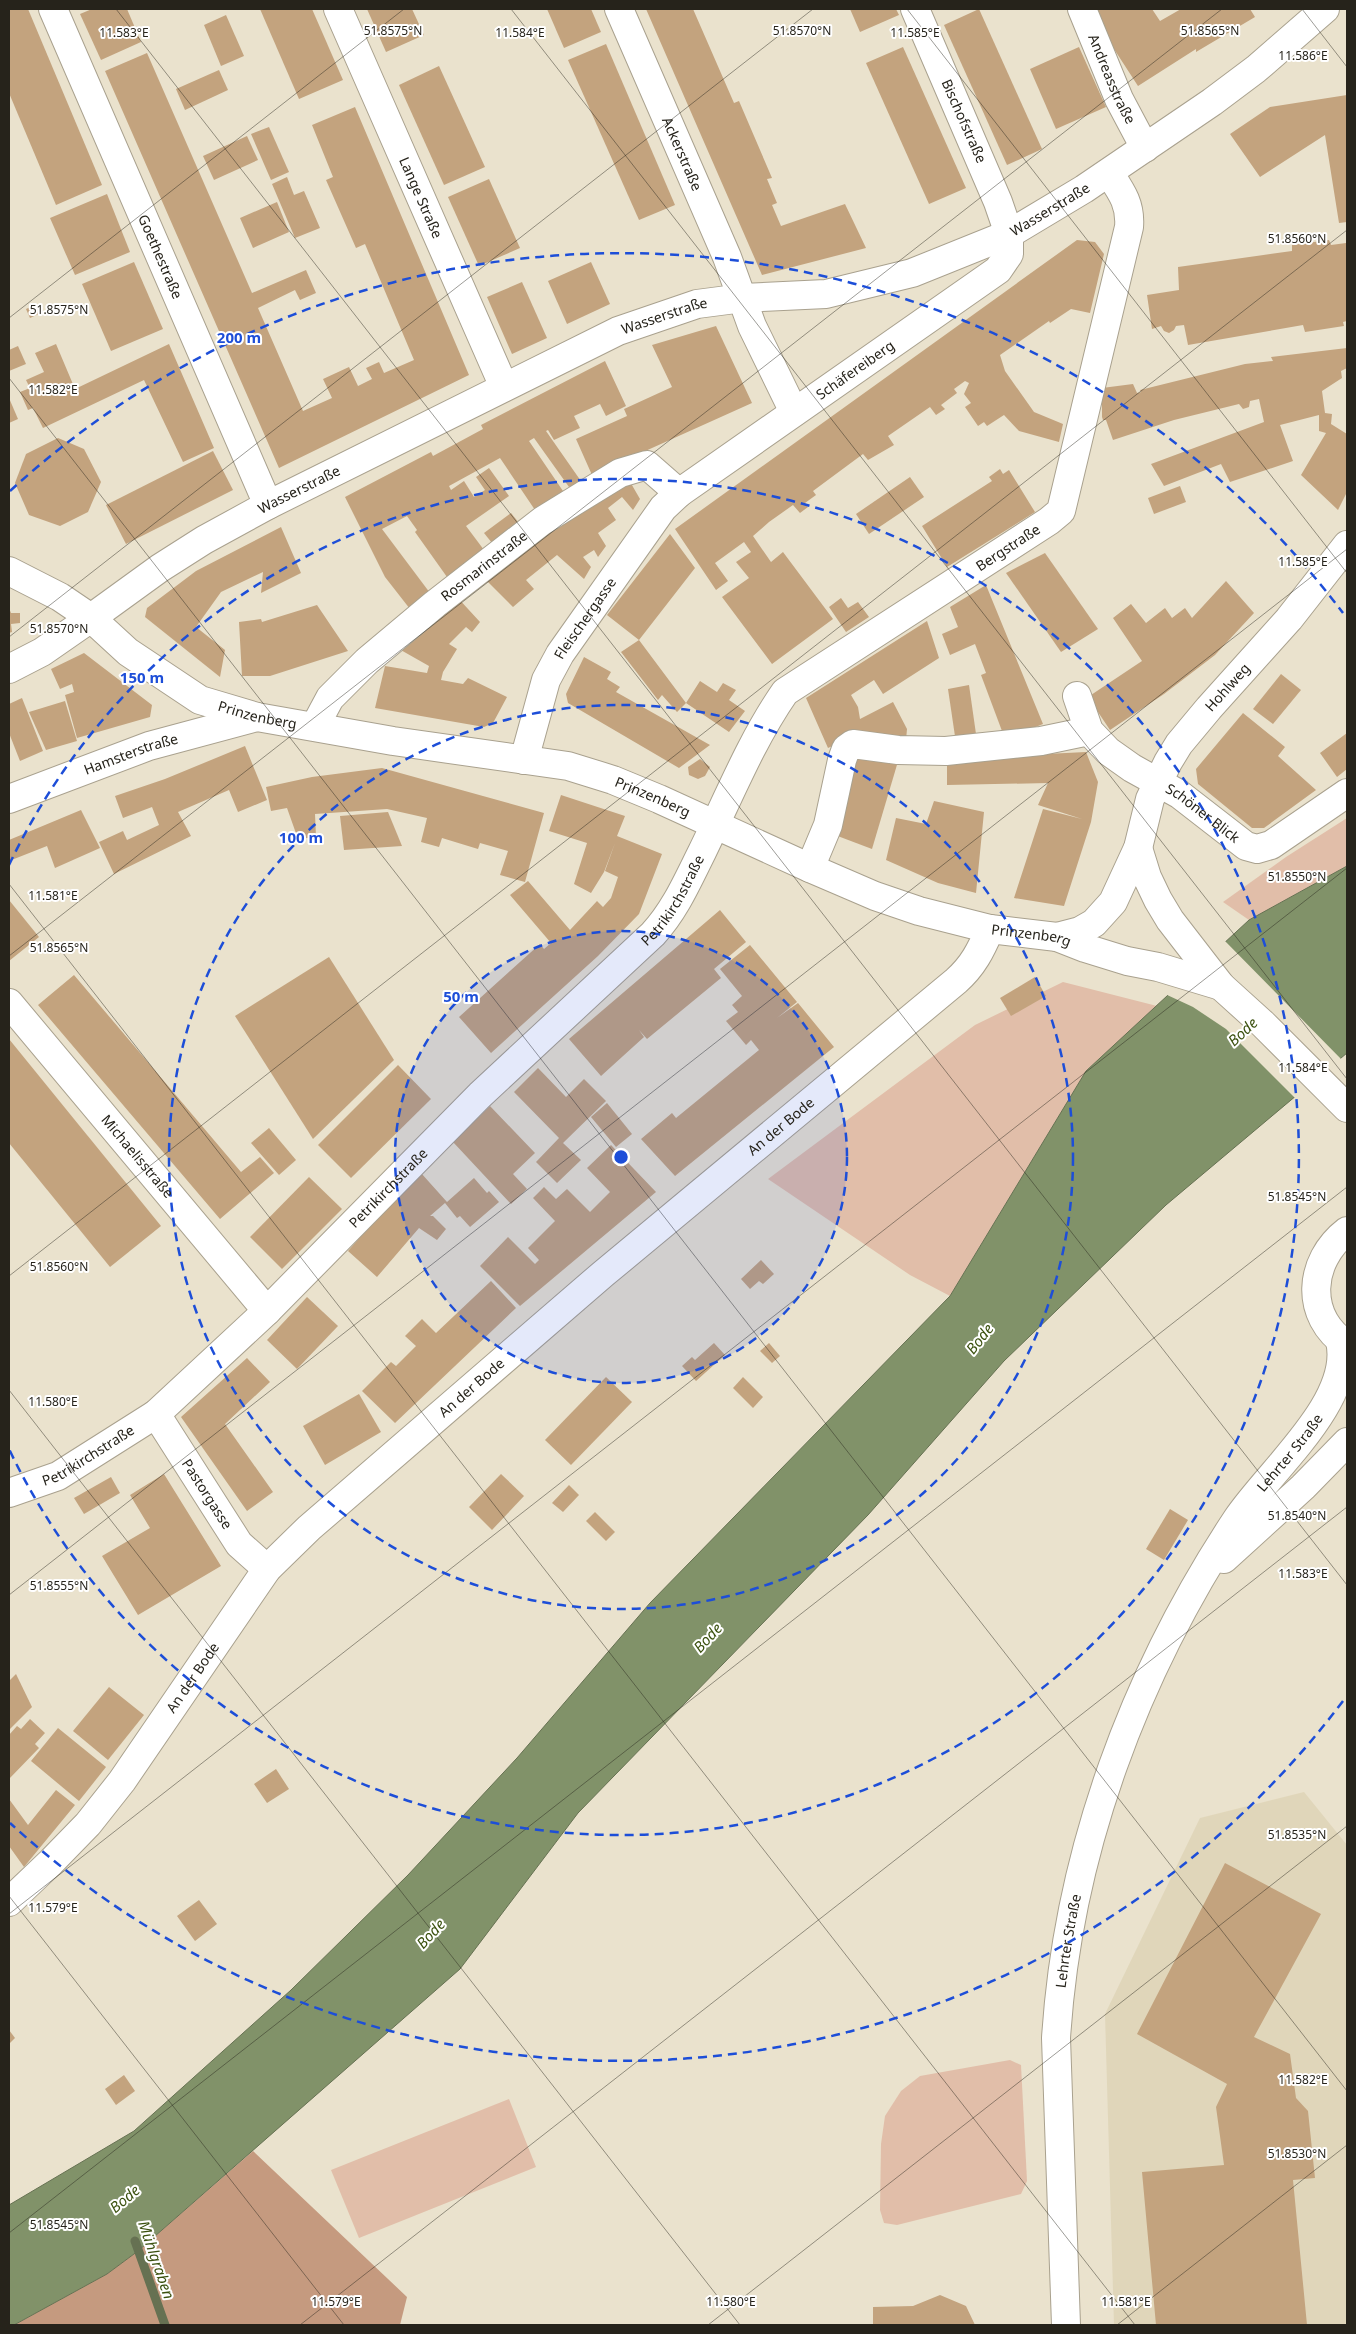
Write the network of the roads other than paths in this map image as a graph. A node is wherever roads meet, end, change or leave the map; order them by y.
1 (53, 9) edge
2 (338, 9) edge
3 (619, 9) edge
4 (915, 9) edge
5 (1082, 9) edge
6 (1325, 9) edge
7 (1145, 148) junction
8 (1109, 172) junction
9 (1009, 234) junction
10 (743, 298) junction
11 (504, 387) junction
12 (794, 412) junction
13 (679, 493) junction
14 (268, 505) junction
15 (1345, 554) edge
16 (10, 569) edge
17 (91, 618) junction
18 (9, 669) edge
19 (1077, 696) dead end
20 (257, 717) junction
21 (315, 726) junction
22 (1089, 731) junction
23 (524, 760) junction
24 (1158, 783) junction
25 (1347, 793) edge
26 (9, 799) edge
27 (715, 825) junction
28 (1138, 848) junction
29 (810, 868) junction
30 (990, 929) junction
31 (1057, 937) junction
32 (1221, 986) junction
33 (9, 1003) edge
34 (1346, 1107) edge
35 (1347, 1231) edge
36 (267, 1311) junction
37 (1344, 1343) edge
38 (156, 1414) junction
39 (1347, 1442) edge
40 (9, 1493) edge
41 (267, 1569) junction
42 (1199, 1582) junction
43 (9, 1902) edge
44 (1066, 2325) edge

1 - 14 street, Goethestraße
2 - 11 street, Lange Straße
3 - 10 street, Ackerstraße
4 - 9 street, Bischofstraße
5 - 7 street, Andreasstraße
6 - 7 street, Wasserstraße
7 - 8 street, Wasserstraße
8 - 9 street, Wasserstraße
8 - 27 street, Bergstraße
9 - 10 street, Wasserstraße
9 - 12 street, Schäfereiberg
10 - 11 street, Wasserstraße
10 - 12 street, Ackerstraße
11 - 14 street, Wasserstraße
12 - 13 street, Schäfereiberg
13 - 21 street, Rosmarinstraße
13 - 23 street, Fleischergasse
14 - 17 street, Wasserstraße
15 - 24 street, Hohlweg
16 - 17 street, Prinzenberg
17 - 18 street, Wasserstraße
17 - 20 street, Prinzenberg
19 - 22 street
20 - 21 street, Prinzenberg
20 - 26 street, Hamsterstraße
21 - 23 street, Prinzenberg
22 - 24 street
22 - 29 street
23 - 27 street, Prinzenberg
24 - 25 street, Schöner Blick
24 - 28 street, Hohlweg
27 - 29 street, Prinzenberg
27 - 36 street, Petrikirchstraße
28 - 31 street, Hohlweg
28 - 32 street, Hohlweg
29 - 30 street, Prinzenberg
30 - 31 street, Prinzenberg
30 - 41 street, An der Bode
31 - 32 street, Prinzenberg
32 - 34 street
33 - 36 street, Michaelisstraße
35 - 37 street
36 - 38 street, Petrikirchstraße
37 - 42 street, Lehrter Straße
38 - 40 street, Petrikirchstraße
38 - 41 street, Pastorgasse
39 - 42 street, Lehrter Straße
41 - 43 street, An der Bode
42 - 44 street, Lehrter Straße

